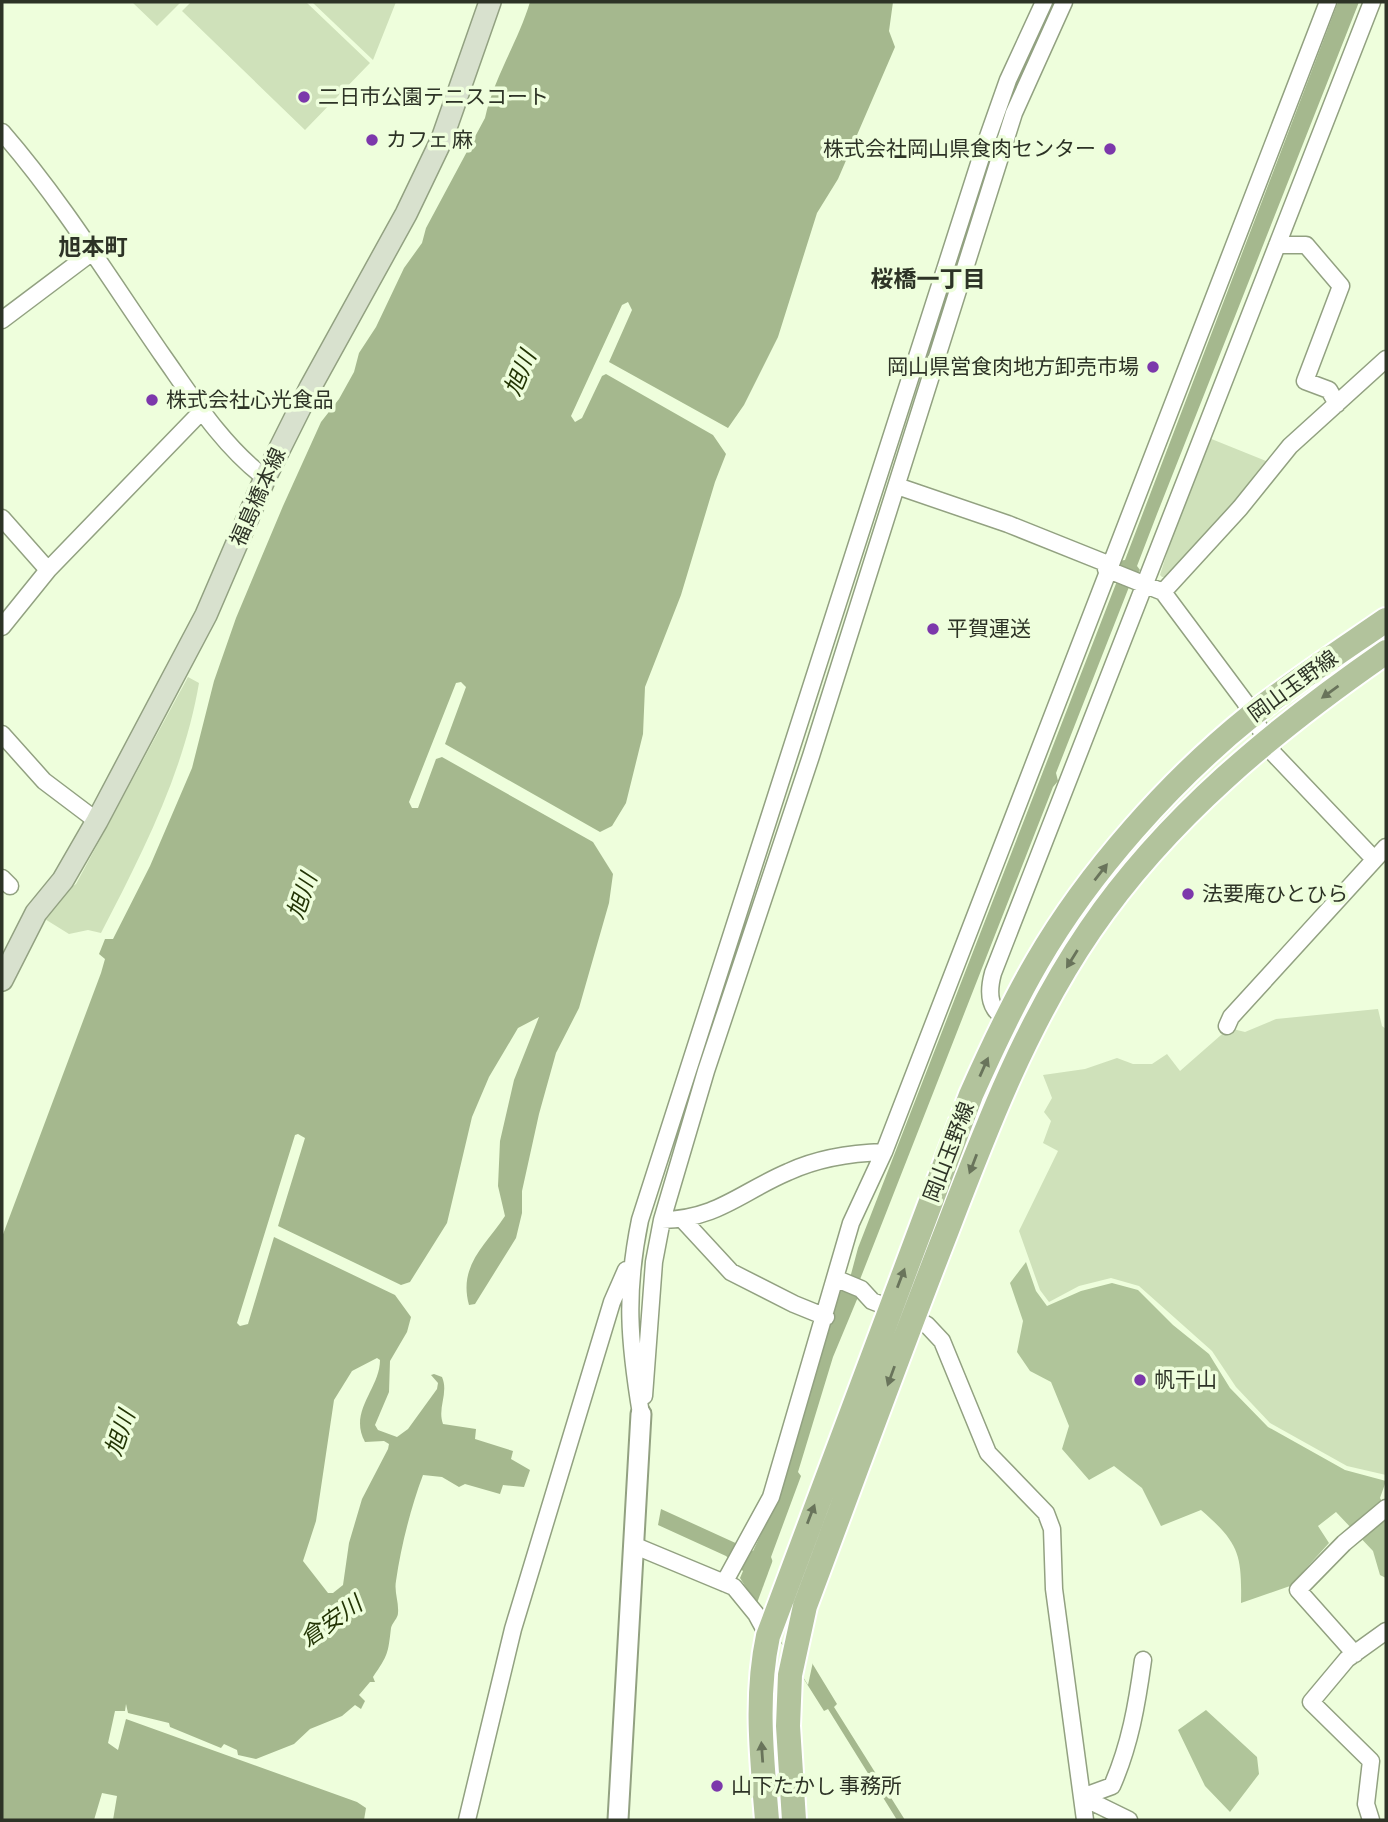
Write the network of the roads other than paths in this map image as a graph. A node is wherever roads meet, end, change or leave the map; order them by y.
1 (490, 2) edge
2 (1044, 2) edge
3 (1064, 2) edge
4 (1328, 2) edge
5 (1372, 2) edge
6 (2, 132) edge
7 (1277, 245) junction
8 (91, 253) junction
9 (2, 320) edge
10 (1386, 359) edge
11 (1337, 404) junction
12 (200, 413) junction
13 (265, 478) junction
14 (897, 486) junction
15 (2, 518) edge
16 (1110, 569) junction
17 (48, 570) junction
18 (1139, 583) junction
19 (1163, 592) junction
20 (1386, 620) edge
21 (2, 626) edge
22 (1386, 652) edge
23 (1252, 715) junction
24 (2, 734) edge
25 (1266, 740) junction
26 (97, 821) junction
27 (1386, 847) edge
28 (1374, 859) junction
29 (2, 980) edge
30 (1005, 1020) junction
31 (1227, 1026) dead end
32 (1029, 1033) junction
33 (884, 1152) junction
34 (662, 1220) junction
35 (683, 1220) junction
36 (633, 1255) junction
37 (840, 1280) junction
38 (889, 1308) junction
39 (826, 1317) junction
40 (913, 1317) junction
41 (641, 1414) junction
42 (1386, 1507) edge
43 (633, 1545) junction
44 (724, 1583) junction
45 (769, 1631) junction
46 (1386, 1631) edge
47 (1354, 1654) junction
48 (1143, 1660) dead end
49 (1082, 1797) junction
50 (467, 1820) edge
51 (618, 1820) edge
52 (767, 1820) edge
53 (794, 1820) edge
54 (1085, 1820) edge
55 (1129, 1820) edge
56 (1371, 1820) edge

1 - 13 main road, 福島橋本線
2 - 36 street
3 - 14 street
4 - 16 street
5 - 7 street
6 - 8 street
7 - 11 street
7 - 18 street
8 - 9 street
8 - 12 street
10 - 11 street
11 - 19 street
12 - 13 street
12 - 17 street
13 - 26 main road, 福島橋本線
14 - 16 street
14 - 34 street
15 - 17 street
16 - 18 street
16 - 33 street
17 - 21 street
18 - 19 street
18 - 30 street
19 - 23 street
20 - 23 main road, 岡山玉野線
22 -> 25 main road, 岡山玉野線
23 - 25 street
30 -> 23 main road, 岡山玉野線
24 - 26 street
25 - 28 street
25 -> 32 main road, 岡山玉野線
26 - 29 main road, 福島橋本線
27 - 28 street
28 - 31 street
30 - 32 street
38 -> 30 main road, 岡山玉野線
32 -> 40 main road, 岡山玉野線
33 - 35 street
33 - 37 street
34 - 35 street
34 - 41 street
35 - 39 street
36 - 41 street
36 - 50 street
37 - 38 street
37 - 39 street
38 - 40 street
45 -> 38 main road, 岡山玉野線
39 - 44 street
40 - 49 street
40 -> 53 main road, 岡山玉野線
41 - 43 street
42 - 47 street
43 - 44 street
43 - 51 street
44 - 45 street
52 -> 45 main road, 岡山玉野線
46 - 47 street
47 - 56 street
48 - 49 street
49 - 54 street
49 - 55 street

